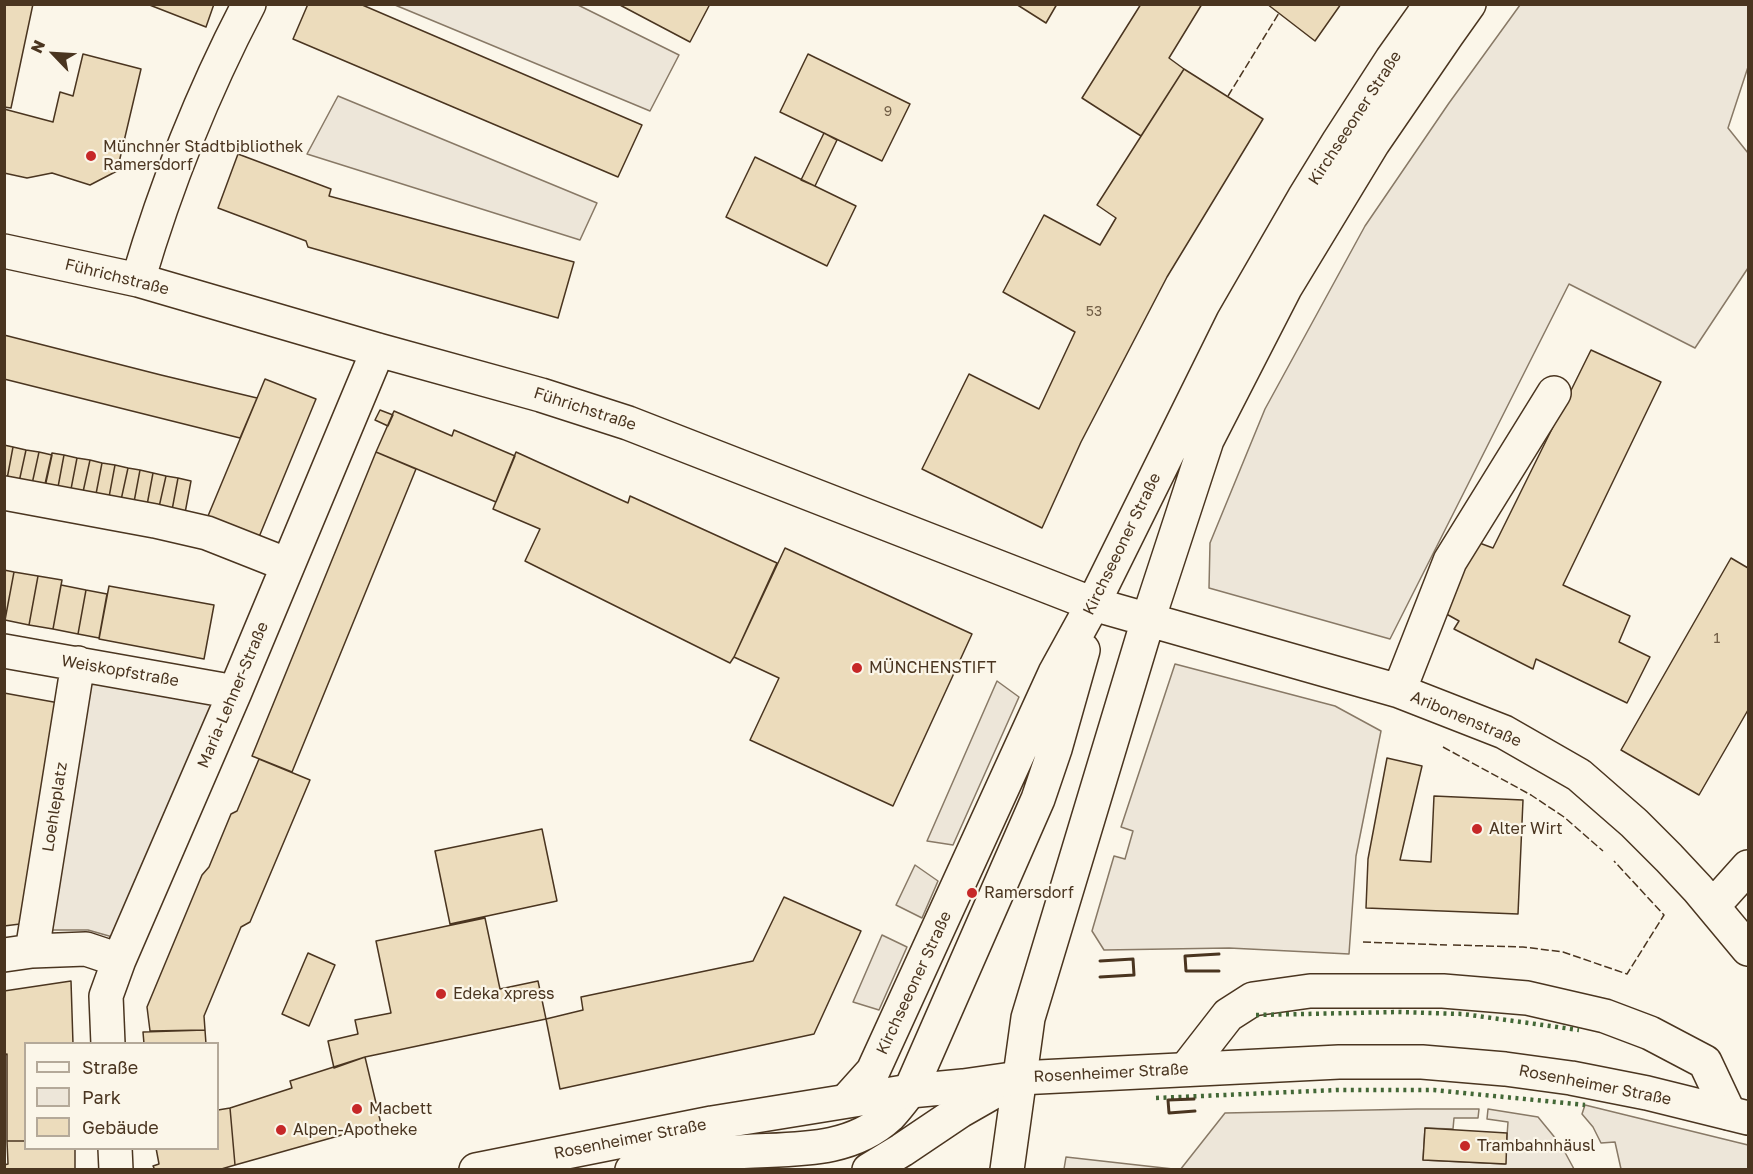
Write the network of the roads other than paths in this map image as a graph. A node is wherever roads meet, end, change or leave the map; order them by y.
1 (249, 4) edge
2 (1431, 4) edge
3 (1469, 4) edge
4 (4, 251) edge
5 (138, 280) junction
6 (378, 350) junction
7 (1554, 393) dead end
8 (4, 493) edge
9 (288, 566) junction
10 (1093, 604) junction
11 (1148, 620) junction
12 (4, 651) edge
13 (78, 663) junction
14 (1399, 691) junction
15 (235, 692) junction
16 (1749, 867) edge
17 (1713, 906) junction
18 (1749, 949) edge
19 (18, 953) edge
20 (119, 960) junction
21 (108, 1042) edge
22 (1186, 1070) junction
23 (1019, 1078) junction
24 (910, 1091) junction
25 (847, 1100) junction
26 (1739, 1116) edge
27 (115, 1150) edge
28 (116, 1170) edge
29 (476, 1170) edge
30 (632, 1170) edge
31 (869, 1170) edge
32 (1007, 1170) edge

1 - 5 street
2 - 10 street, Kirchseeoner Straße
3 - 11 street, Kirchseeoner Straße
4 - 5 street, Führichstraße
5 - 6 street, Führichstraße
6 - 9 street, Maria-Lehner-Straße
6 - 10 street, Führichstraße
7 - 14 street
8 - 9 street
9 - 15 street, Maria-Lehner-Straße
10 - 11 street, Führichstraße
10 - 24 street
10 - 25 street, Kirchseeoner Straße
11 - 14 street, Aribonenstraße
11 - 23 street, Kirchseeoner Straße
12 - 13 street, Weiskopfstraße
13 - 15 street, Weiskopfstraße
13 - 19 street, Loehleplatz
14 - 17 street, Aribonenstraße
15 - 20 street, Maria-Lehner-Straße
16 - 17 street
17 - 18 street, Aribonenstraße
19 - 20 street
20 - 21 street, Maria-Lehner-Straße
22 - 23 street, Rosenheimer Straße
22 - 26 street, Rosenheimer Straße
22 - 26 street
23 - 24 street, Rosenheimer Straße
23 - 31 street
23 - 32 street, Kirchseeoner Straße
24 - 25 street, Rosenheimer Straße
24 - 30 street
25 - 29 street, Rosenheimer Straße
27 - 28 street

